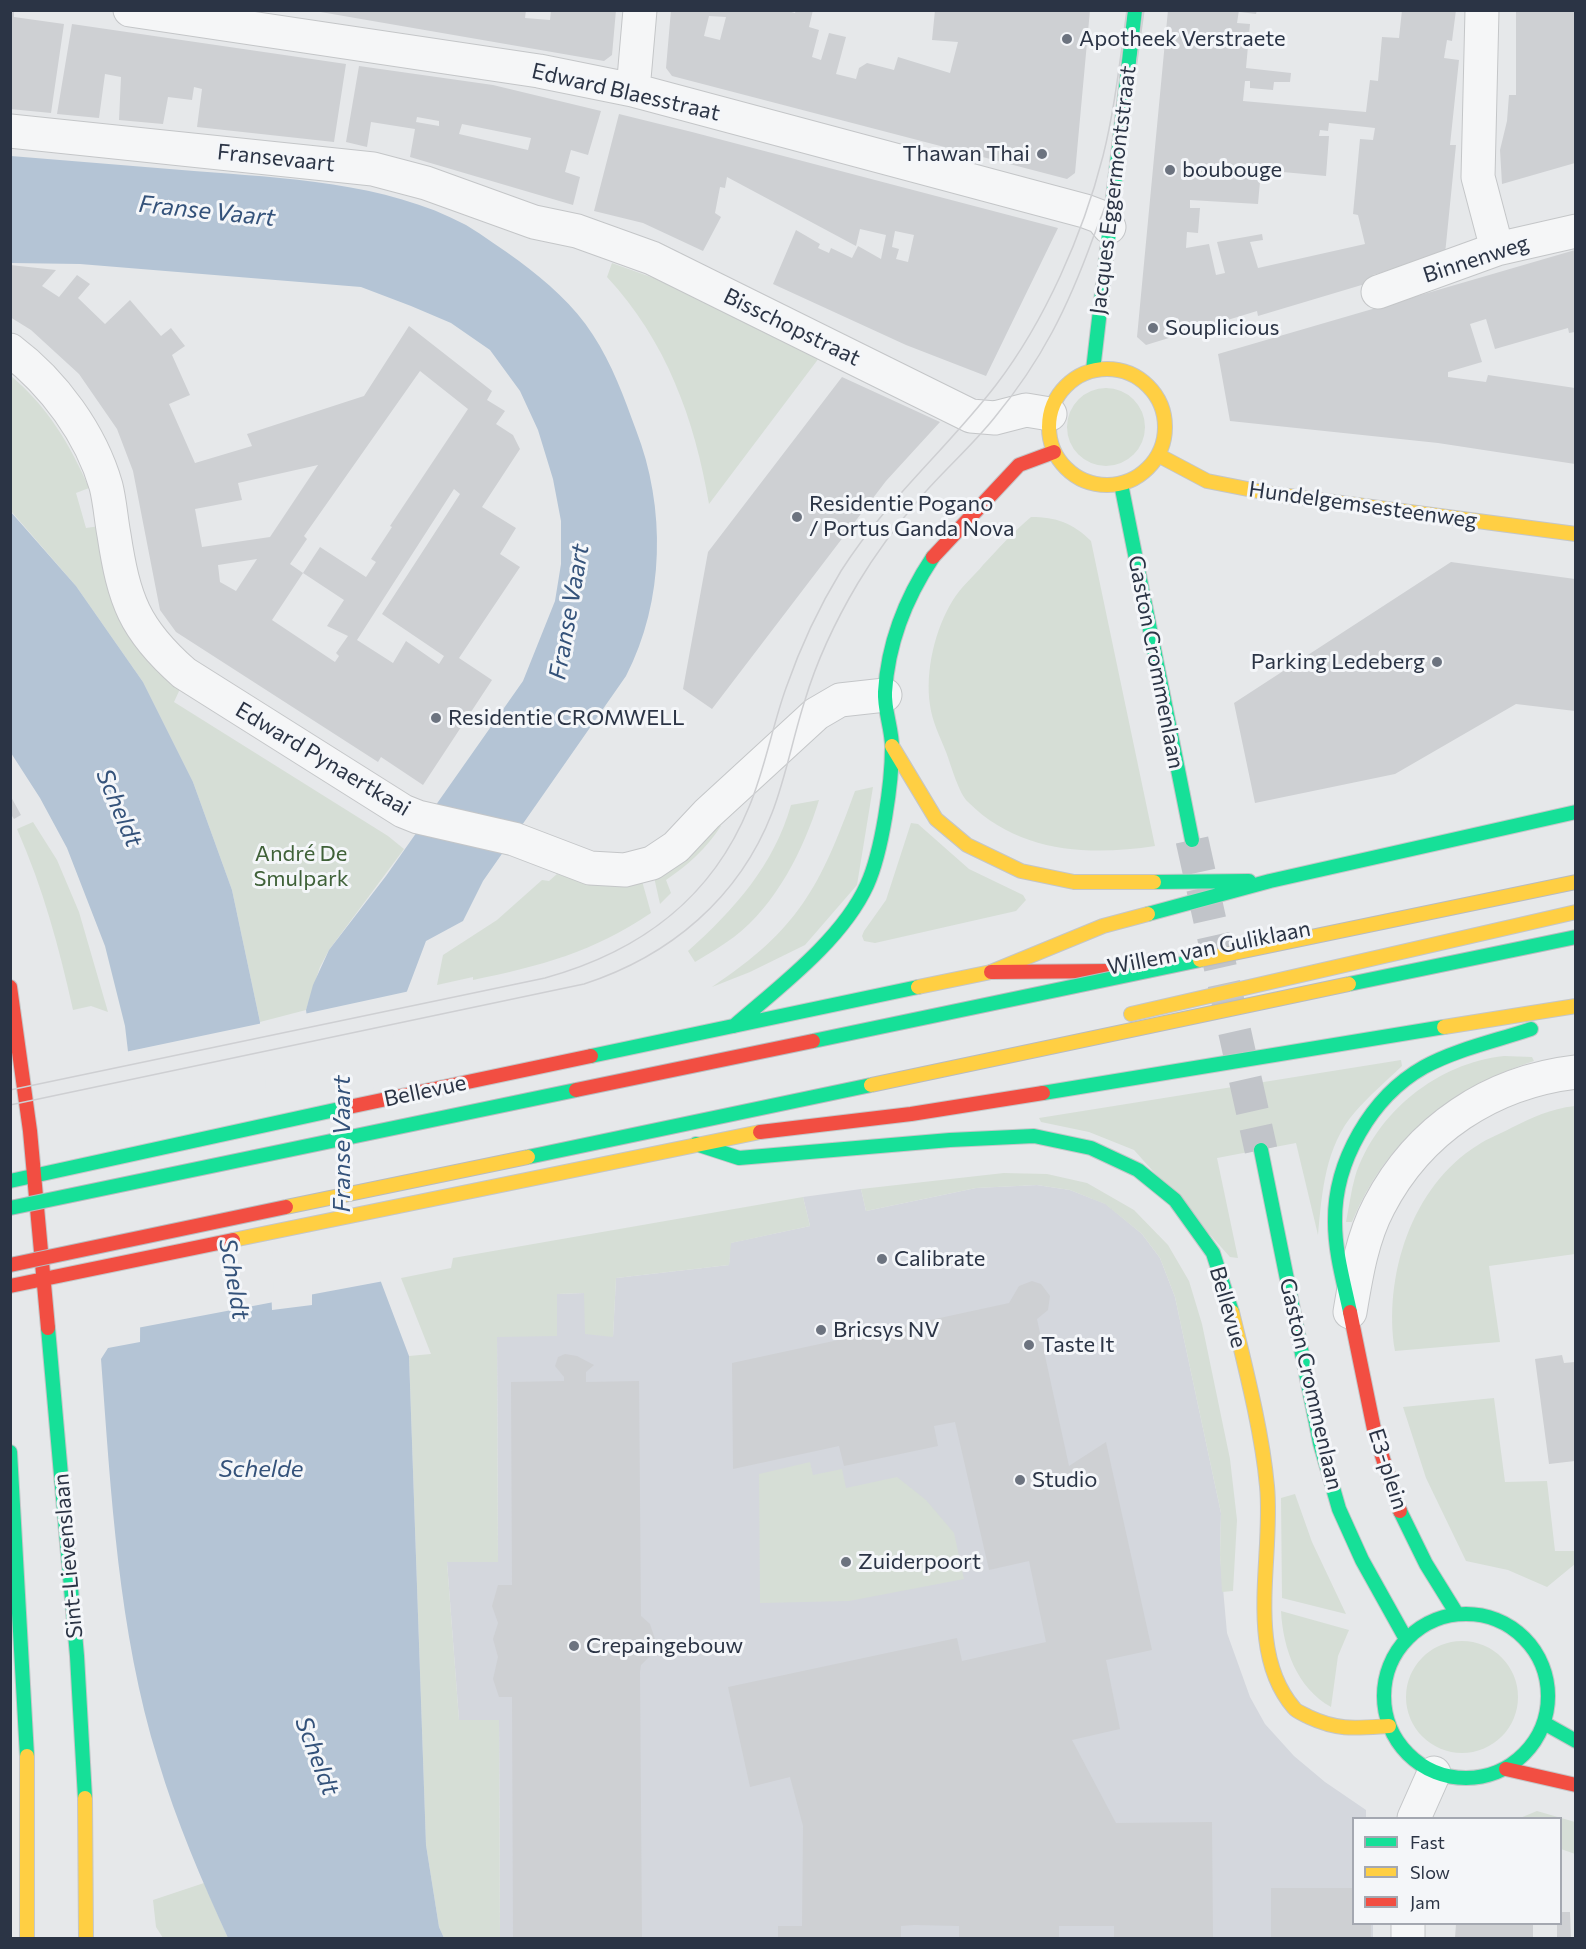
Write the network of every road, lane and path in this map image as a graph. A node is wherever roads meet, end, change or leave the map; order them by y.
1 (130, 10) edge
2 (640, 10) edge
3 (1135, 10) edge
4 (1482, 10) edge
5 (633, 90) junction
6 (10, 131) edge
7 (534, 222) joint
8 (1109, 227) junction
9 (1575, 231) edge
10 (1497, 249) junction
11 (1378, 292) dead end
12 (10, 350) edge
13 (1093, 370) junction
14 (1050, 414) junction
15 (1054, 452) junction
16 (1158, 455) junction
17 (1120, 484) junction
18 (1575, 534) edge
19 (885, 695) junction
20 (892, 746) junction
21 (1575, 813) edge
22 (1192, 840) tunnel mouth
23 (1575, 869) edge
24 (1270, 881) junction
25 (1575, 882) edge
26 (1575, 912) edge
27 (1575, 937) edge
28 (991, 972) junction
29 (10, 987) edge
30 (1575, 1006) edge
31 (1575, 1014) edge
32 (1112, 1019) dead end
33 (734, 1026) junction
34 (1077, 1027) dead end
35 (1575, 1072) edge
36 (760, 1132) junction
37 (696, 1144) junction
38 (1261, 1150) tunnel mouth
39 (36, 1174) junction
40 (10, 1182) edge
41 (10, 1208) edge
42 (10, 1264) edge
43 (44, 1279) junction
44 (10, 1286) edge
45 (1350, 1312) junction
46 (10, 1452) edge
47 (1457, 1614) junction
48 (1406, 1639) junction
49 (1544, 1723) junction
50 (1389, 1726) junction
51 (1575, 1741) edge
52 (1506, 1769) junction
53 (1434, 1773) junction
54 (1575, 1785) edge
55 (1414, 1817) edge
56 (27, 1938) edge
57 (86, 1938) edge

1 - 5 street, Edward Blaesstraat
2 - 5 street
3 - 8 main road, Jacques Eggermontstraat
4 - 10 street
5 - 8 street, Edward Blaesstraat
6 - 7 street, Fransevaart
7 - 14 street, Bisschopstraat
8 - 13 main road, Jacques Eggermontstraat
9 - 10 street, Binnenweg
10 - 11 street, Binnenweg
12 - 19 street, Edward Pynaertkaai
13 - 14 main road
13 - 16 main road
14 - 15 main road
15 - 17 main road
15 - 19 main road
16 - 17 main road
16 - 18 main road, Hundelgemsesteenweg
17 - 22 main road, Gaston Crommenlaan
19 - 20 main road
20 - 24 main road
20 - 33 main road
21 - 24 main road
23 - 28 main road, Willem van Guliklaan
24 - 28 main road
25 - 41 main road, bridge
26 - 32 main road, Willem van Guliklaan
27 - 42 main road, bridge
28 - 33 main road, Willem van Guliklaan
29 - 39 main road, Sint-Lievenslaan
30 - 36 main road, Bellevue
31 - 45 main road, E3-plein
33 - 39 main road, Bellevue
34 - 36 main road
35 - 45 street
36 - 37 main road, Bellevue
37 - 43 main road, Bellevue
37 - 50 main road, Bellevue
38 - 48 main road, Gaston Crommenlaan
39 - 40 main road, Bellevue
39 - 43 main road, Sint-Lievenslaan
43 - 44 main road, Bellevue
43 - 57 main road, Sint-Lievenslaan
45 - 47 main road, E3-plein
46 - 56 main road
47 - 48 main road
47 - 49 main road
48 - 50 main road
49 - 51 main road
49 - 52 main road
50 - 53 main road
52 - 53 main road
52 - 54 main road
53 - 55 street

